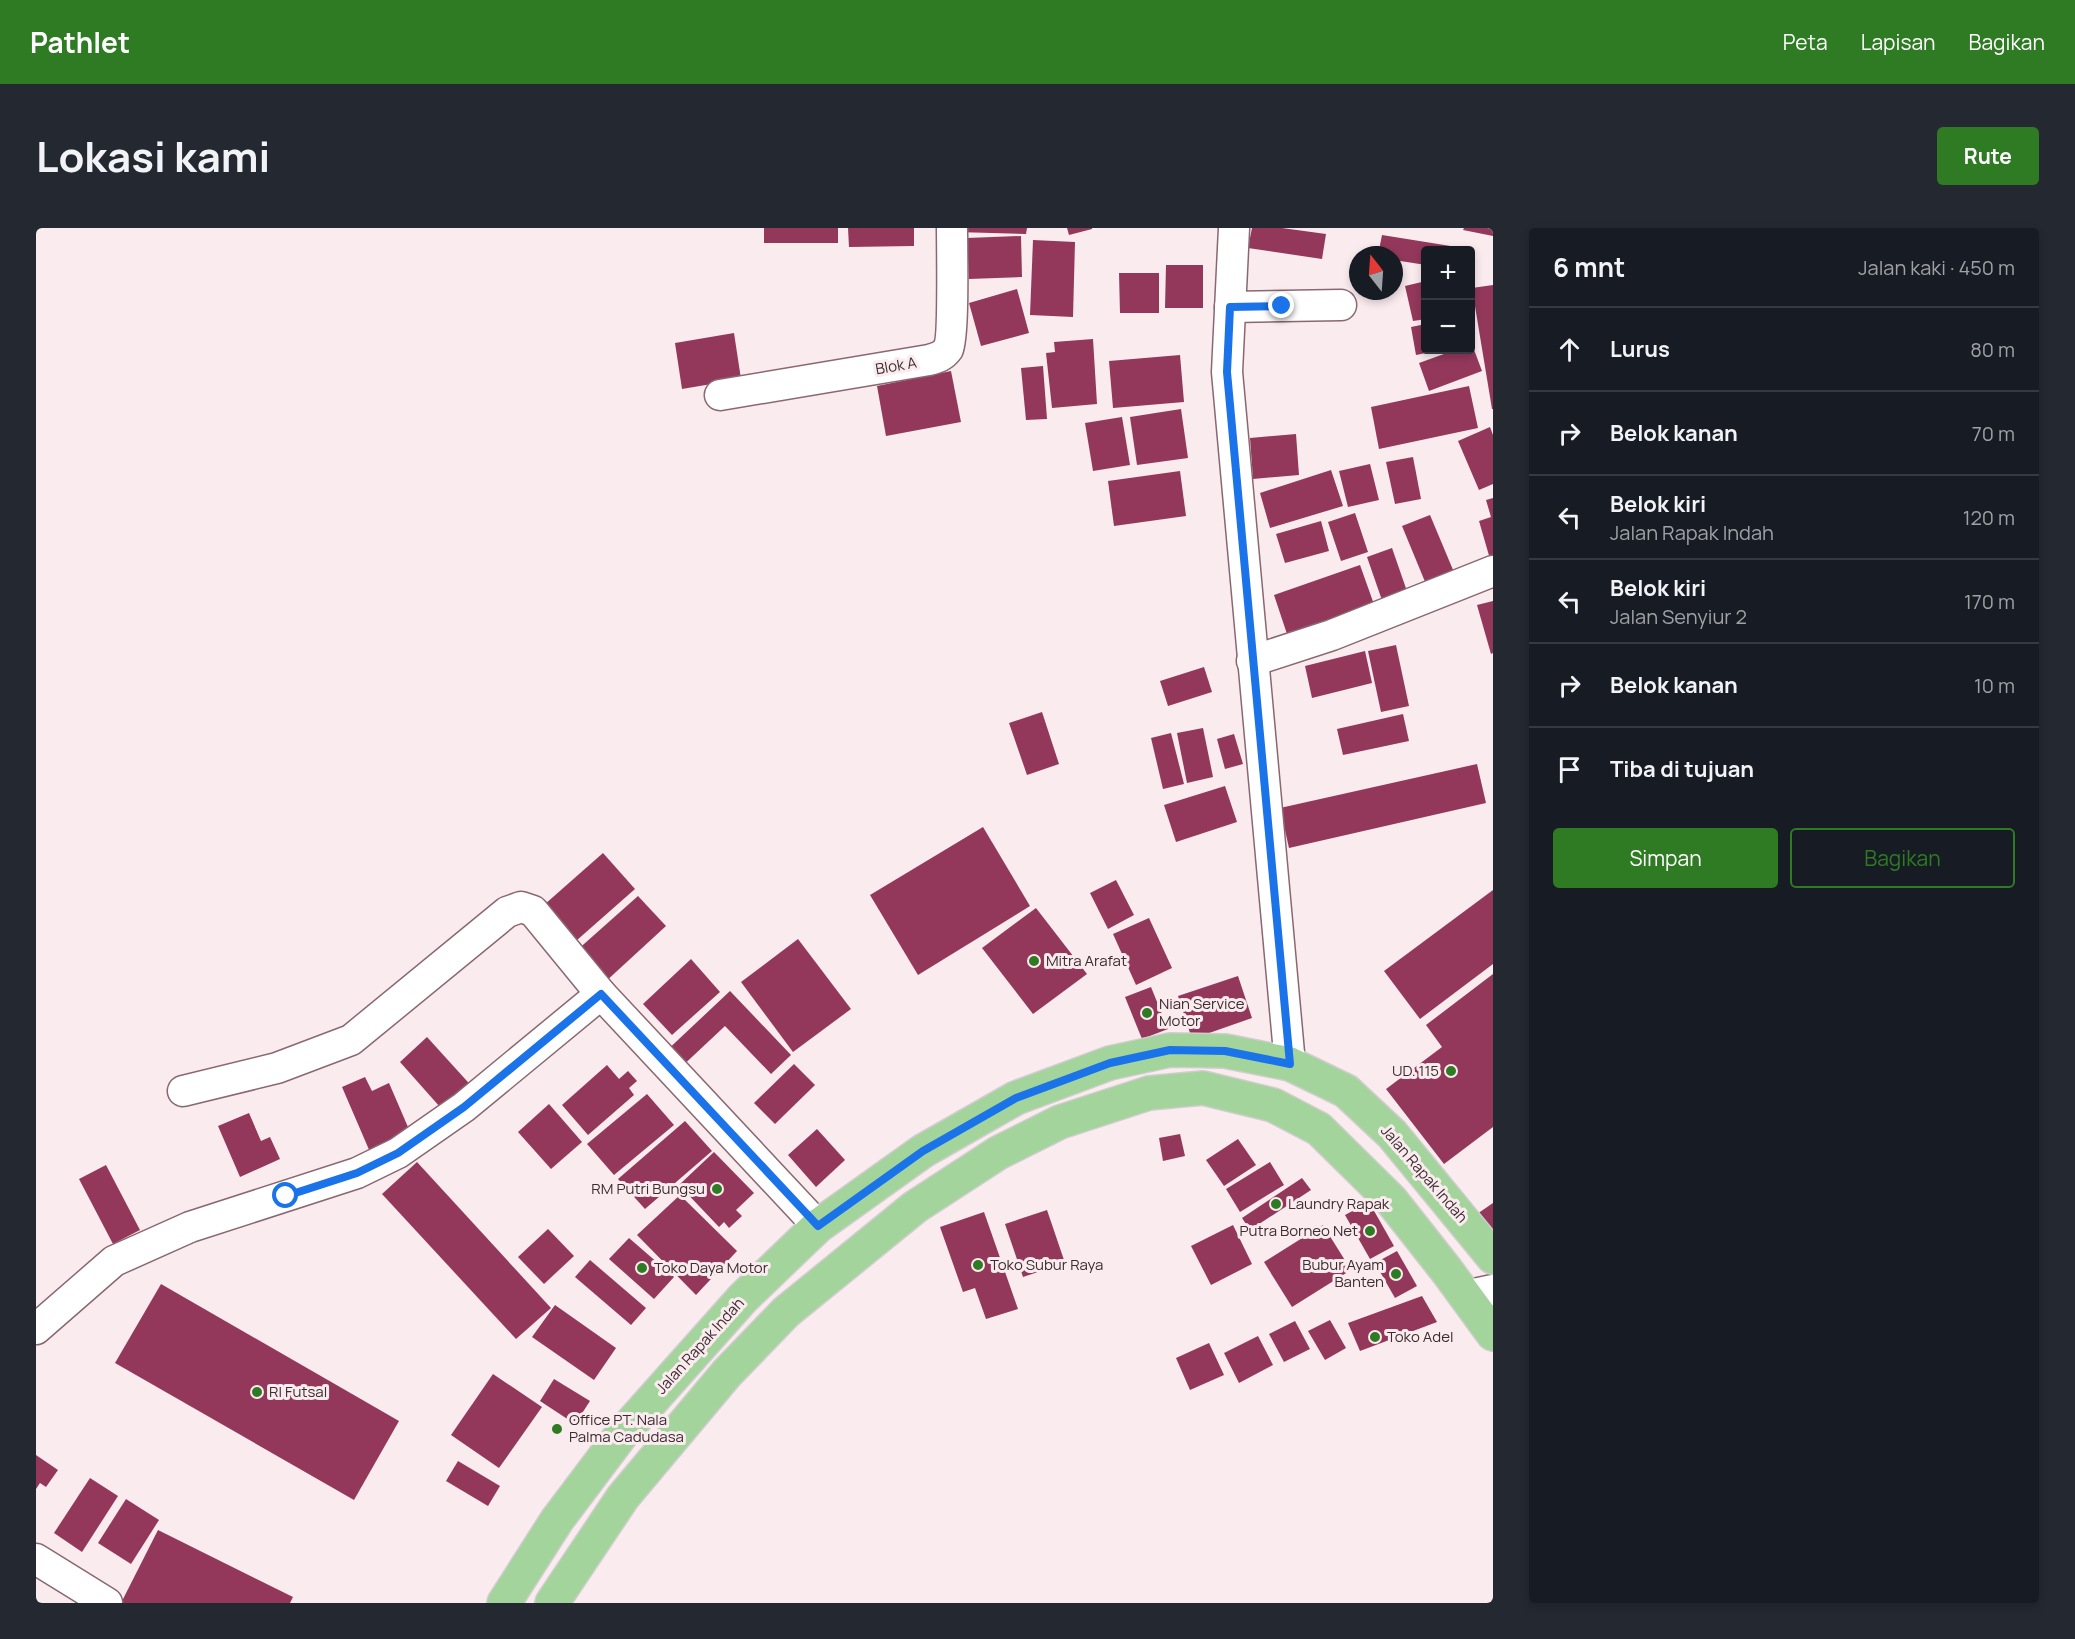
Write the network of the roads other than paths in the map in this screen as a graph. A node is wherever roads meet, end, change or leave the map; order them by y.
1 (952, 228) edge
2 (1234, 228) edge
3 (1341, 305) dead end
4 (1230, 307) junction
5 (720, 395) dead end
6 (1493, 571) edge
7 (1252, 661) junction
8 (601, 994) junction
9 (1290, 1064) junction
10 (183, 1091) dead end
11 (818, 1226) junction
12 (1493, 1257) edge
13 (1479, 1293) edge
14 (36, 1329) edge
15 (1493, 1334) edge
16 (36, 1559) edge
17 (107, 1603) edge
18 (504, 1603) edge
19 (552, 1603) edge

1 - 5 street, Blok A
2 - 4 street
3 - 4 street
4 - 7 street
6 - 7 street
7 - 9 street
8 - 10 street
8 - 11 street
8 - 14 street
9 - 11 main road, Jalan Rapak Indah
9 - 12 main road, Jalan Rapak Indah
11 - 18 main road, Jalan Rapak Indah
13 - 15 main road
13 - 19 main road
16 - 17 street

